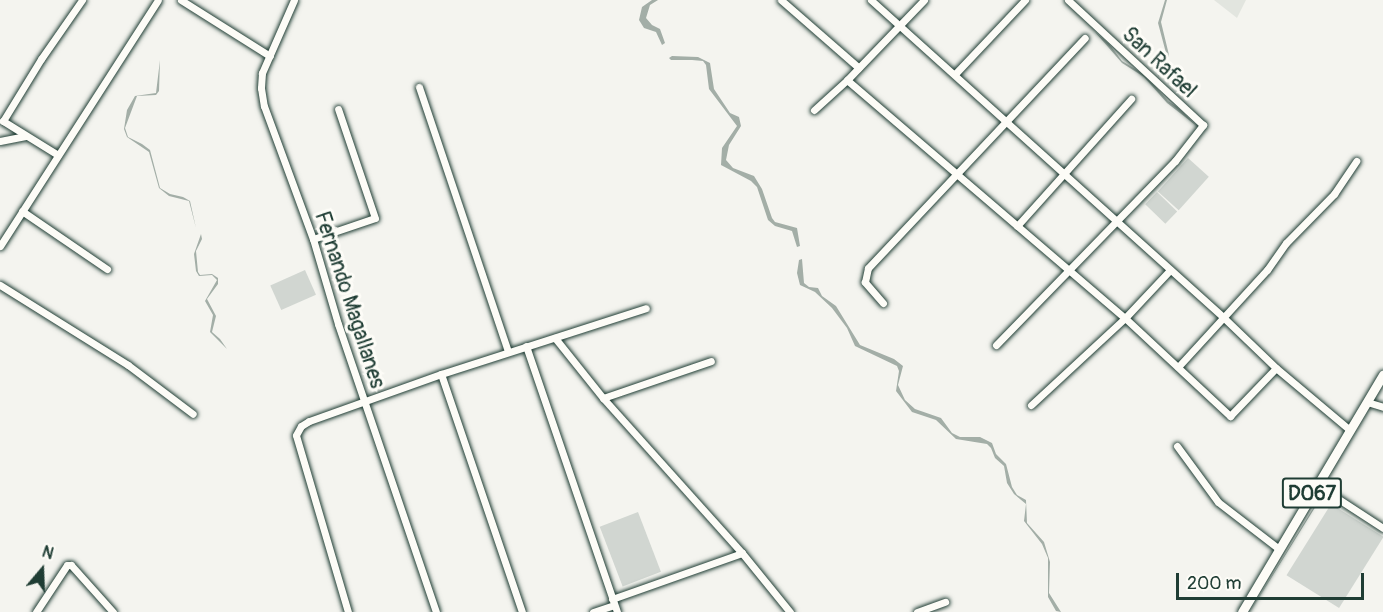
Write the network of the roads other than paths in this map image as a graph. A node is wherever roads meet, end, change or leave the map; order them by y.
1 (82, 0) edge
2 (158, 0) edge
3 (181, 0) edge
4 (294, 0) edge
5 (781, 0) edge
6 (871, 0) edge
7 (924, 0) edge
8 (1025, 0) edge
9 (1068, 0) edge
10 (901, 26) junction
11 (1085, 38) dead end
12 (270, 56) junction
13 (859, 68) junction
14 (955, 74) junction
15 (847, 80) junction
16 (419, 87) dead end
17 (1131, 99) dead end
18 (338, 109) dead end
19 (814, 110) dead end
20 (1007, 121) junction
21 (26, 136) junction
22 (0, 141) edge
23 (58, 155) junction
24 (1356, 161) dead end
25 (957, 173) junction
26 (1063, 175) junction
27 (22, 211) junction
28 (1117, 221) junction
29 (1017, 226) junction
30 (313, 239) junction
31 (0, 246) edge
32 (106, 269) dead end
33 (1170, 270) junction
34 (1069, 272) junction
35 (0, 285) edge
36 (883, 303) dead end
37 (646, 308) dead end
38 (1223, 317) junction
39 (1125, 318) junction
40 (555, 338) junction
41 (996, 345) dead end
42 (526, 346) junction
43 (507, 351) junction
44 (711, 361) dead end
45 (1178, 367) junction
46 (1276, 368) junction
47 (441, 374) junction
48 (1383, 375) edge
49 (603, 398) junction
50 (365, 400) junction
51 (1367, 402) junction
52 (1030, 405) dead end
53 (1383, 407) edge
54 (193, 414) dead end
55 (1350, 430) junction
56 (1177, 446) dead end
57 (1317, 485) junction
58 (1383, 528) edge
59 (1279, 549) junction
60 (742, 553) junction
61 (945, 602) dead end
62 (614, 606) edge
63 (110, 611) edge
64 (36, 612) edge
65 (348, 612) edge
66 (436, 612) edge
67 (522, 612) edge
68 (593, 612) edge
69 (790, 612) edge
70 (917, 612) edge
71 (1242, 612) edge

1 - 21 street
2 - 23 street
3 - 12 street
4 - 12 street, Fernando Magallanes
5 - 13 street
6 - 10 street
7 - 10 street
8 - 14 street
9 - 28 street, San Rafael
10 - 13 street
10 - 14 street
11 - 20 street
12 - 30 street, Fernando Magallanes
13 - 15 street
14 - 20 street
15 - 19 street
15 - 25 street
16 - 43 street
17 - 26 street
18 - 30 street
20 - 25 street
20 - 26 street
21 - 22 street
21 - 23 street
23 - 27 street
24 - 38 street
25 - 29 street
25 - 36 street
26 - 28 street
26 - 29 street
27 - 31 street
27 - 32 street
28 - 33 street
28 - 34 street
29 - 34 street
30 - 50 street, Fernando Magallanes
33 - 38 street
33 - 39 street
34 - 39 street
34 - 41 street
35 - 54 street
37 - 40 street
38 - 45 street
38 - 46 street
39 - 45 street
39 - 52 street
40 - 42 street
40 - 49 street
42 - 43 street
42 - 62 street
43 - 47 street
44 - 49 street
45 - 46 street
46 - 55 street
47 - 50 street
47 - 67 street
48 - 51 main road, D067
49 - 60 street
50 - 65 street
50 - 66 street, Fernando Magallanes
51 - 53 street
51 - 55 main road, D067
55 - 57 main road, D067
56 - 59 street
57 - 58 street
57 - 59 main road, D067
59 - 71 main road, D067
60 - 62 street
60 - 69 street
61 - 70 street
62 - 68 street
63 - 64 street

